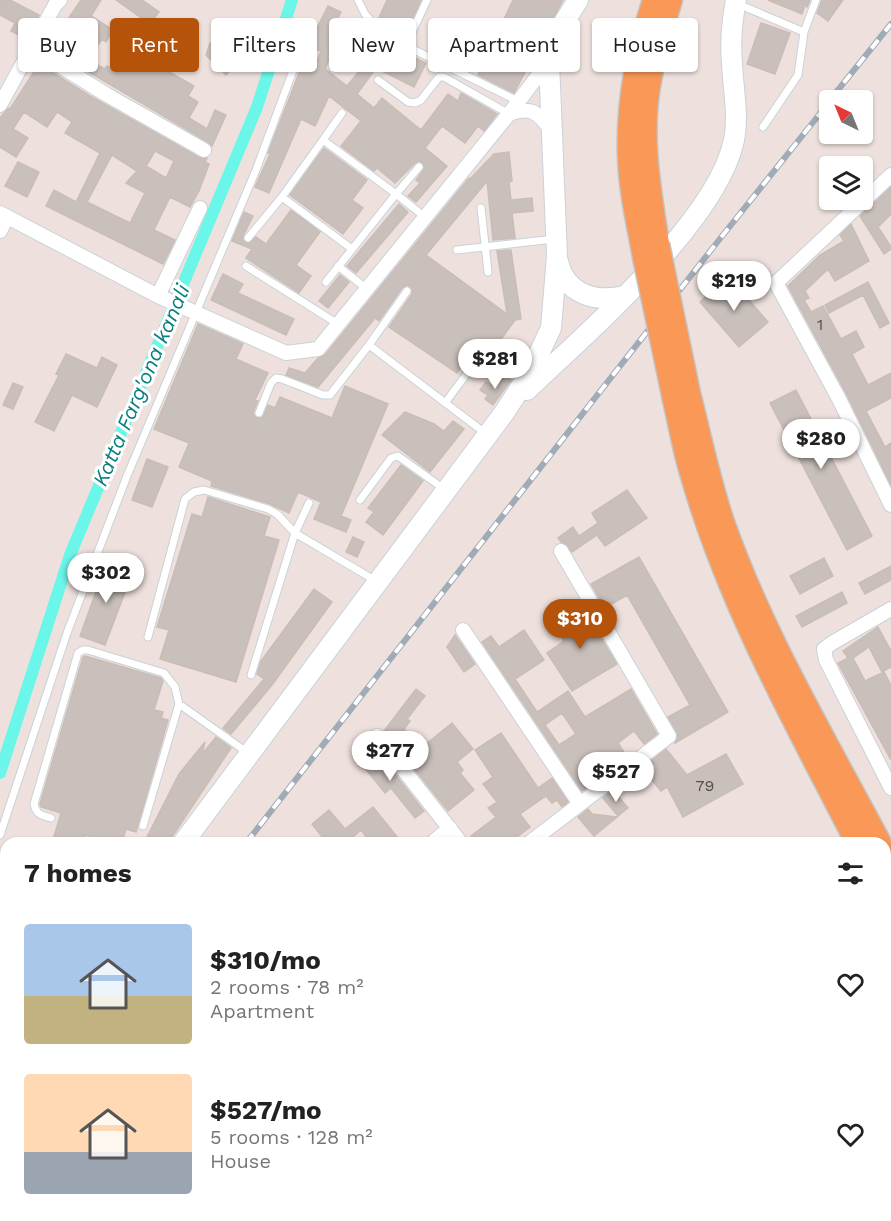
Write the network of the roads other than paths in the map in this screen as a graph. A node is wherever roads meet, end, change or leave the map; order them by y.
1 (358, 0) edge
2 (427, 0) edge
3 (578, 0) edge
4 (654, 0) edge
5 (671, 0) edge
6 (816, 0) edge
7 (53, 2) edge
8 (736, 2) edge
9 (46, 18) edge
10 (369, 18) edge
11 (567, 18) edge
12 (416, 24) edge
13 (804, 32) junction
14 (416, 50) edge
15 (19, 72) edge
16 (72, 72) edge
17 (292, 72) edge
18 (540, 72) edge
19 (549, 72) edge
20 (378, 81) dead end
21 (518, 101) junction
22 (0, 105) edge
23 (342, 113) dead end
24 (508, 114) junction
25 (763, 127) dead end
26 (552, 131) junction
27 (323, 140) junction
28 (204, 150) dead end
29 (419, 167) dead end
30 (891, 175) edge
31 (396, 194) junction
32 (282, 197) junction
33 (200, 208) dead end
34 (481, 208) dead end
35 (3, 215) edge
36 (425, 217) junction
37 (0, 231) edge
38 (248, 238) dead end
39 (485, 246) junction
40 (557, 247) junction
41 (352, 249) junction
42 (457, 250) dead end
43 (651, 250) junction
44 (246, 266) dead end
45 (339, 266) junction
46 (488, 272) dead end
47 (326, 282) dead end
48 (367, 289) junction
49 (407, 291) dead end
50 (158, 296) junction
51 (625, 296) junction
52 (195, 312) junction
53 (338, 324) junction
54 (369, 345) junction
55 (477, 360) dead end
56 (682, 397) junction
57 (445, 403) junction
58 (259, 413) dead end
59 (504, 413) junction
60 (487, 435) junction
61 (446, 491) junction
62 (360, 500) dead end
63 (309, 503) dead end
64 (891, 505) edge
65 (295, 533) junction
66 (561, 551) dead end
67 (378, 583) junction
68 (891, 609) edge
69 (462, 630) dead end
70 (148, 637) dead end
71 (251, 675) dead end
72 (179, 704) junction
73 (377, 736) dead end
74 (250, 754) junction
75 (891, 788) edge
76 (580, 804) junction
77 (51, 818) dead end
78 (143, 826) dead end
79 (450, 828) junction
80 (0, 835) edge
81 (188, 837) edge
82 (439, 837) edge
83 (457, 837) edge
84 (537, 837) edge
85 (854, 837) edge
86 (877, 837) edge

1 - 10 lane
2 - 12 lane
3 - 11 main road
4 - 43 main road
5 - 43 main road
6 - 13 lane
7 - 9 street
8 - 13 lane
8 - 51 main road
13 - 25 lane
14 - 21 lane
15 - 22 street
16 - 28 street
17 - 52 lane
18 - 21 street
19 - 26 main road
20 - 24 lane
21 - 24 street
23 - 27 lane
24 - 26 street
24 - 36 street
26 - 40 main road
27 - 31 lane
27 - 32 lane
29 - 31 lane
30 - 64 street
31 - 36 lane
31 - 41 lane
32 - 38 lane
32 - 41 lane
33 - 50 street
34 - 39 lane
35 - 37 street
35 - 50 street
36 - 48 street
39 - 40 lane
39 - 42 lane
39 - 46 lane
40 - 51 main road
40 - 59 main road
41 - 45 lane
43 - 56 main road, bridge
44 - 53 lane
45 - 47 lane
45 - 48 lane
48 - 53 street
49 - 54 lane
50 - 52 street
51 - 59 main road
52 - 53 street
52 - 80 lane
54 - 57 lane
54 - 58 lane
55 - 57 lane
56 - 85 main road
56 - 86 main road
57 - 60 lane
59 - 60 main road
60 - 61 main road
61 - 62 lane
61 - 67 main road
63 - 65 lane
65 - 67 lane
65 - 70 lane
65 - 71 lane
66 - 76 street
67 - 74 main road
68 - 75 street
69 - 76 street
72 - 74 lane
72 - 77 lane
72 - 78 lane
73 - 79 street
74 - 81 main road
76 - 84 street
79 - 82 street
79 - 83 street

